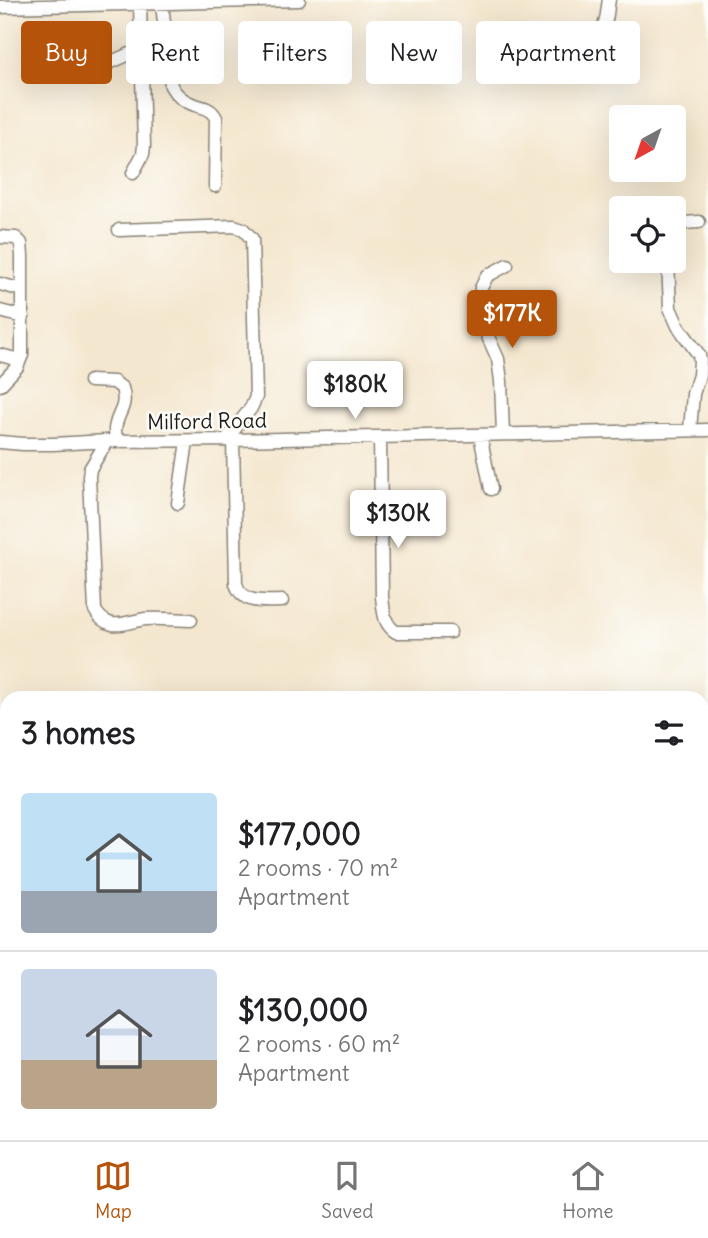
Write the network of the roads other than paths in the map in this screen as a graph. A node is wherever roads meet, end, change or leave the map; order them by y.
1 (299, 0) edge
2 (609, 0) edge
3 (140, 4) junction
4 (162, 4) junction
5 (0, 7) edge
6 (140, 21) edge
7 (605, 21) edge
8 (142, 84) edge
9 (133, 173) dead end
10 (215, 186) dead end
11 (699, 222) dead end
12 (686, 223) edge
13 (119, 230) dead end
14 (0, 237) edge
15 (507, 265) dead end
16 (669, 273) edge
17 (0, 284) edge
18 (22, 290) junction
19 (0, 311) edge
20 (23, 317) junction
21 (0, 355) edge
22 (20, 360) junction
23 (90, 381) dead end
24 (0, 385) edge
25 (691, 430) junction
26 (708, 430) edge
27 (503, 434) junction
28 (480, 435) junction
29 (380, 437) junction
30 (230, 440) junction
31 (111, 441) junction
32 (187, 441) junction
33 (0, 442) edge
34 (491, 489) dead end
35 (178, 503) dead end
36 (282, 601) dead end
37 (191, 620) dead end
38 (450, 632) dead end

1 - 4 street
2 - 7 street
3 - 4 street
3 - 5 street
3 - 6 street
4 - 10 street
8 - 9 street
11 - 12 street
13 - 30 street
14 - 18 street
15 - 27 street
16 - 25 street
17 - 18 street
18 - 20 street
19 - 20 street
20 - 22 street
21 - 22 street
22 - 24 street
23 - 31 street
25 - 26 street, Milford Road
25 - 27 street, Milford Road
27 - 28 street, Milford Road
28 - 29 street, Milford Road
28 - 34 street
29 - 30 street, Milford Road
29 - 38 street
30 - 32 street, Milford Road
30 - 36 street
31 - 32 street, Milford Road
31 - 33 street, Milford Road
31 - 37 street
32 - 35 street

